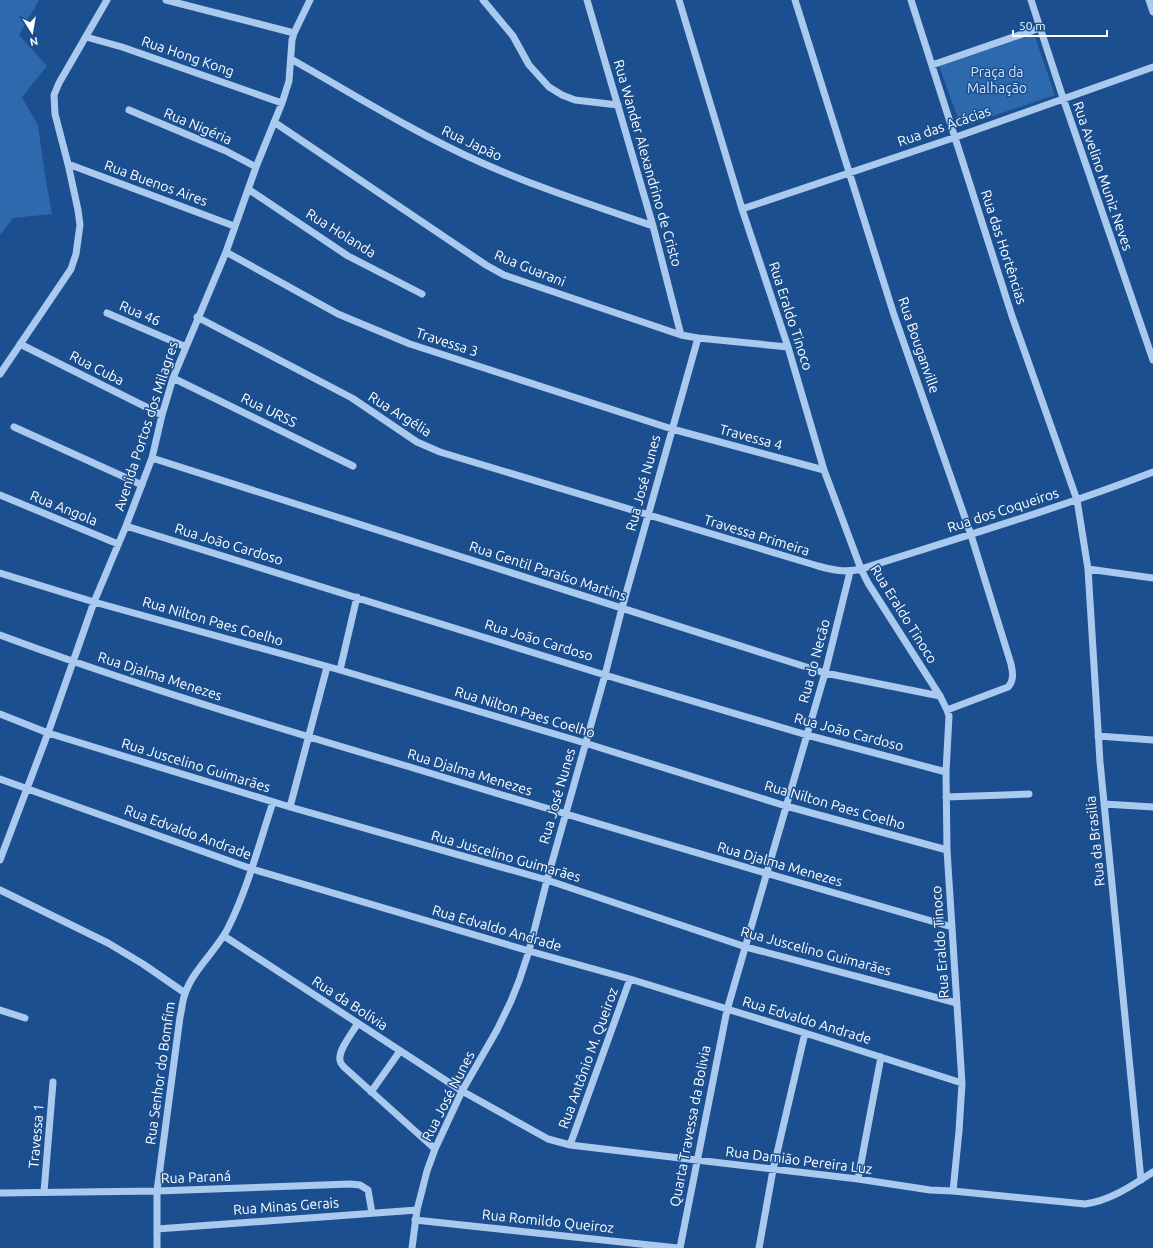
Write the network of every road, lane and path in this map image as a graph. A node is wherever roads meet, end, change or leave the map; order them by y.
1 (107, 0) edge
2 (166, 0) edge
3 (310, 0) edge
4 (483, 0) edge
5 (587, 0) edge
6 (679, 0) edge
7 (795, 0) edge
8 (911, 0) edge
9 (1031, 0) edge
10 (1149, 0) edge
11 (1153, 12) edge
12 (1040, 28) junction
13 (294, 33) junction
14 (86, 37) junction
15 (292, 59) junction
16 (932, 65) junction
17 (1153, 67) edge
18 (1063, 98) junction
19 (282, 103) junction
20 (618, 105) junction
21 (129, 110) dead end
22 (274, 122) junction
23 (956, 137) junction
24 (68, 164) junction
25 (256, 167) junction
26 (850, 172) junction
27 (248, 189) junction
28 (742, 209) junction
29 (234, 226) junction
30 (653, 226) junction
31 (226, 252) junction
32 (422, 294) dead end
33 (107, 313) dead end
34 (197, 318) junction
35 (682, 335) junction
36 (698, 338) junction
37 (20, 344) junction
38 (186, 347) junction
39 (788, 347) junction
40 (1153, 360) edge
41 (0, 374) edge
42 (173, 378) junction
43 (162, 415) junction
44 (14, 427) dead end
45 (672, 429) junction
46 (152, 458) junction
47 (353, 466) dead end
48 (824, 470) junction
49 (1153, 472) edge
50 (142, 485) junction
51 (0, 495) edge
52 (1077, 500) junction
53 (648, 516) junction
54 (126, 526) junction
55 (970, 535) junction
56 (118, 544) junction
57 (860, 569) junction
58 (1088, 569) junction
59 (850, 572) junction
60 (0, 573) edge
61 (1153, 578) edge
62 (357, 597) junction
63 (94, 602) junction
64 (622, 608) junction
65 (0, 635) edge
66 (74, 663) junction
67 (327, 667) junction
68 (340, 670) junction
69 (825, 673) junction
70 (605, 675) junction
71 (940, 696) junction
72 (947, 710) junction
73 (0, 714) edge
74 (48, 733) junction
75 (807, 735) junction
76 (1098, 736) junction
77 (308, 737) junction
78 (1153, 740) edge
79 (585, 743) junction
80 (946, 772) junction
81 (0, 780) edge
82 (27, 789) junction
83 (1029, 794) dead end
84 (946, 797) junction
85 (273, 802) junction
86 (1104, 804) junction
87 (786, 806) junction
88 (290, 807) junction
89 (1153, 807) edge
90 (565, 814) junction
91 (946, 850) junction
92 (1, 856) edge
93 (252, 869) junction
94 (767, 873) junction
95 (547, 880) junction
96 (0, 890) edge
97 (952, 927) junction
98 (224, 936) junction
99 (746, 946) junction
100 (529, 951) junction
101 (630, 979) junction
102 (185, 993) junction
103 (957, 1003) junction
104 (0, 1010) edge
105 (727, 1010) junction
106 (25, 1018) dead end
107 (358, 1023) junction
108 (805, 1032) junction
109 (400, 1051) junction
110 (881, 1057) junction
111 (53, 1082) dead end
112 (962, 1083) junction
113 (462, 1091) junction
114 (371, 1092) junction
115 (570, 1145) junction
116 (435, 1149) junction
117 (696, 1161) junction
118 (773, 1170) junction
119 (1153, 1172) edge
120 (858, 1179) junction
121 (1141, 1180) junction
122 (158, 1191) junction
123 (953, 1191) junction
124 (44, 1192) junction
125 (0, 1193) edge
126 (417, 1210) junction
127 (372, 1213) junction
128 (415, 1220) junction
129 (157, 1229) junction
130 (157, 1248) edge
131 (412, 1248) edge
132 (679, 1248) edge
133 (760, 1248) edge

1 - 14 street
2 - 13 street
3 - 13 street, Avenida Portos dos Milagres
4 - 20 street
5 - 20 street, Rua Wander Alexandrino de Cristo
6 - 28 street, Rua Eraldo Tinoco
7 - 26 street, Rua Bouganville
8 - 16 street, Rua das Hortências
9 - 12 street, Rua Avelino Muniz Neves
10 - 11 street
12 - 16 street
12 - 18 street, Rua Avelino Muniz Neves
13 - 15 street, Avenida Portos dos Milagres
14 - 19 street, Rua Hong Kong
14 - 24 street
15 - 19 street, Avenida Portos dos Milagres
15 - 30 street, Rua Japão
16 - 23 street, Rua das Hortências
17 - 18 street, Rua das Acácias
18 - 23 street, Rua das Acácias
18 - 40 street, Rua Avelino Muniz Neves
19 - 22 street, Avenida Portos dos Milagres
20 - 30 street, Rua Wander Alexandrino de Cristo
21 - 25 street, Rua Nigéria
22 - 25 street, Avenida Portos dos Milagres
22 - 35 street, Rua Guarani
23 - 26 street, Rua das Acácias
23 - 52 street, Rua das Hortências
24 - 29 street, Rua Buenos Aires
24 - 37 street
25 - 27 street, Avenida Portos dos Milagres
26 - 28 street, Rua das Acácias
26 - 55 street, Rua Bouganville
27 - 29 street, Avenida Portos dos Milagres
27 - 32 street, Rua Holanda
28 - 39 street, Rua Eraldo Tinoco
29 - 31 street, Avenida Portos dos Milagres
30 - 35 street, Rua Wander Alexandrino de Cristo
31 - 34 street, Avenida Portos dos Milagres
31 - 45 street, Travessa 3
33 - 38 street, Rua 46
34 - 38 street, Avenida Portos dos Milagres
34 - 53 street, Rua Argélia
35 - 36 street, Rua Guarani
36 - 39 street, Rua Guarani
36 - 45 street, Rua José Nunes
37 - 41 street
37 - 43 street, Rua Cuba
38 - 42 street, Avenida Portos dos Milagres
39 - 48 street, Rua Eraldo Tinoco
42 - 43 street, Avenida Portos dos Milagres
42 - 47 street, Rua URSS
43 - 46 street, Avenida Portos dos Milagres
44 - 50 street
45 - 48 street, Travessa 4
45 - 53 street, Rua José Nunes
46 - 50 street, Avenida Portos dos Milagres
46 - 64 street, Rua Gentil Paraíso Martins
48 - 57 street, Rua Eraldo Tinoco
49 - 52 street, Rua dos Coqueiros
50 - 54 street, Avenida Portos dos Milagres
51 - 56 street, Rua Angola
52 - 55 street, Rua dos Coqueiros
52 - 58 street, Rua da Brasilia
53 - 59 street, Travessa Primeira
53 - 64 street, Rua José Nunes
54 - 56 street, Avenida Portos dos Milagres
54 - 62 street, Rua João Cardoso
55 - 57 street, Rua dos Coqueiros
55 - 72 street, Rua Bouganville
56 - 63 street, Avenida Portos dos Milagres
57 - 59 street, Travessa Primeira
57 - 71 street, Rua Eraldo Tinoco
58 - 61 street
58 - 76 street, Rua da Brasilia
59 - 69 street, Rua do Necão
60 - 63 street, Rua Nilton Paes Coelho
62 - 68 street
62 - 70 street, Rua João Cardoso
63 - 66 street, Avenida Portos dos Milagres
63 - 67 street, Rua Nilton Paes Coelho
64 - 69 street, Rua Gentil Paraíso Martins
64 - 70 street, Rua José Nunes
65 - 66 street, Rua Djalma Menezes
66 - 74 street, Avenida Portos dos Milagres
66 - 77 street, Rua Djalma Menezes
67 - 68 street, Rua Nilton Paes Coelho
67 - 77 street
68 - 79 street, Rua Nilton Paes Coelho
69 - 71 street, Rua Gentil Paraíso Martins
69 - 75 street, Rua do Necão
70 - 75 street, Rua João Cardoso
70 - 79 street, Rua José Nunes
71 - 72 street, Rua Eraldo Tinoco
72 - 80 street, Rua Eraldo Tinoco
73 - 74 street, Rua Juscelino Guimarães
74 - 82 street, Avenida Portos dos Milagres
74 - 85 street, Rua Juscelino Guimarães
75 - 80 street, Rua João Cardoso
75 - 87 street, Rua do Necão
76 - 78 street
76 - 86 street, Rua da Brasilia
77 - 88 street
77 - 90 street, Rua Djalma Menezes
79 - 87 street, Rua Nilton Paes Coelho
79 - 90 street, Rua José Nunes
80 - 84 street, Rua Eraldo Tinoco
81 - 82 street, Rua Edvaldo Andrade
82 - 92 street, Avenida Portos dos Milagres
82 - 93 street, Rua Edvaldo Andrade
83 - 84 street
84 - 91 street, Rua Eraldo Tinoco
85 - 88 street, Rua Juscelino Guimarães
85 - 93 street, Rua Senhor do Bomfim
86 - 89 street
86 - 121 street, Rua da Brasilia
87 - 91 street, Rua Nilton Paes Coelho
87 - 94 street, Rua do Necão
88 - 95 street, Rua Juscelino Guimarães
90 - 94 street, Rua Djalma Menezes
90 - 95 street, Rua José Nunes
91 - 97 street, Rua Eraldo Tinoco
93 - 98 street, Rua Senhor do Bomfim
93 - 100 street, Rua Edvaldo Andrade
94 - 97 street, Rua Djalma Menezes
94 - 99 street, Rua do Necão
95 - 99 street, Rua Juscelino Guimarães
95 - 100 street, Rua José Nunes
96 - 102 street
97 - 103 street, Rua Eraldo Tinoco
98 - 102 street, Rua Senhor do Bomfim
98 - 107 street, Rua da Bolívia
99 - 103 street, Rua Juscelino Guimarães
99 - 105 street, Rua do Necão
100 - 101 street, Rua Edvaldo Andrade
100 - 113 street, Rua José Nunes
101 - 105 street, Rua Edvaldo Andrade
101 - 115 street, Rua Antônio M. Queiroz
102 - 122 street, Rua Senhor do Bomfim
103 - 112 street, Rua Eraldo Tinoco
104 - 106 street
105 - 108 street, Rua Edvaldo Andrade
105 - 117 street, Quarta Travessa da Bolivia
107 - 109 street, Rua da Bolívia
107 - 114 street
108 - 110 street, Rua Edvaldo Andrade
108 - 118 street
109 - 113 street, Rua da Bolívia
109 - 114 street
110 - 112 street, Rua Edvaldo Andrade
110 - 120 street
111 - 124 street, Travessa 1
112 - 123 street, Rua Eraldo Tinoco
113 - 115 street, Rua Damião Pereira Luz
113 - 116 street, Rua José Nunes
114 - 116 street
115 - 117 street, Rua Damião Pereira Luz
116 - 126 street, Rua José Nunes
117 - 118 street, Rua Damião Pereira Luz
117 - 132 street, Quarta Travessa da Bolivia
118 - 120 street, Rua Damião Pereira Luz
118 - 133 street
119 - 121 street, Rua Damião Pereira Luz
120 - 123 street, Rua Damião Pereira Luz
121 - 123 street, Rua Damião Pereira Luz
122 - 124 street, Rua Paraná
122 - 127 street, Rua Paraná
122 - 129 street, Rua Senhor do Bomfim
124 - 125 street, Rua Paraná
126 - 127 street, Rua Minas Gerais
126 - 128 street, Rua José Nunes
127 - 129 street, Rua Minas Gerais
128 - 131 street, Rua José Nunes
128 - 132 street, Rua Romildo Queiroz
129 - 130 street, Rua Senhor do Bomfim

